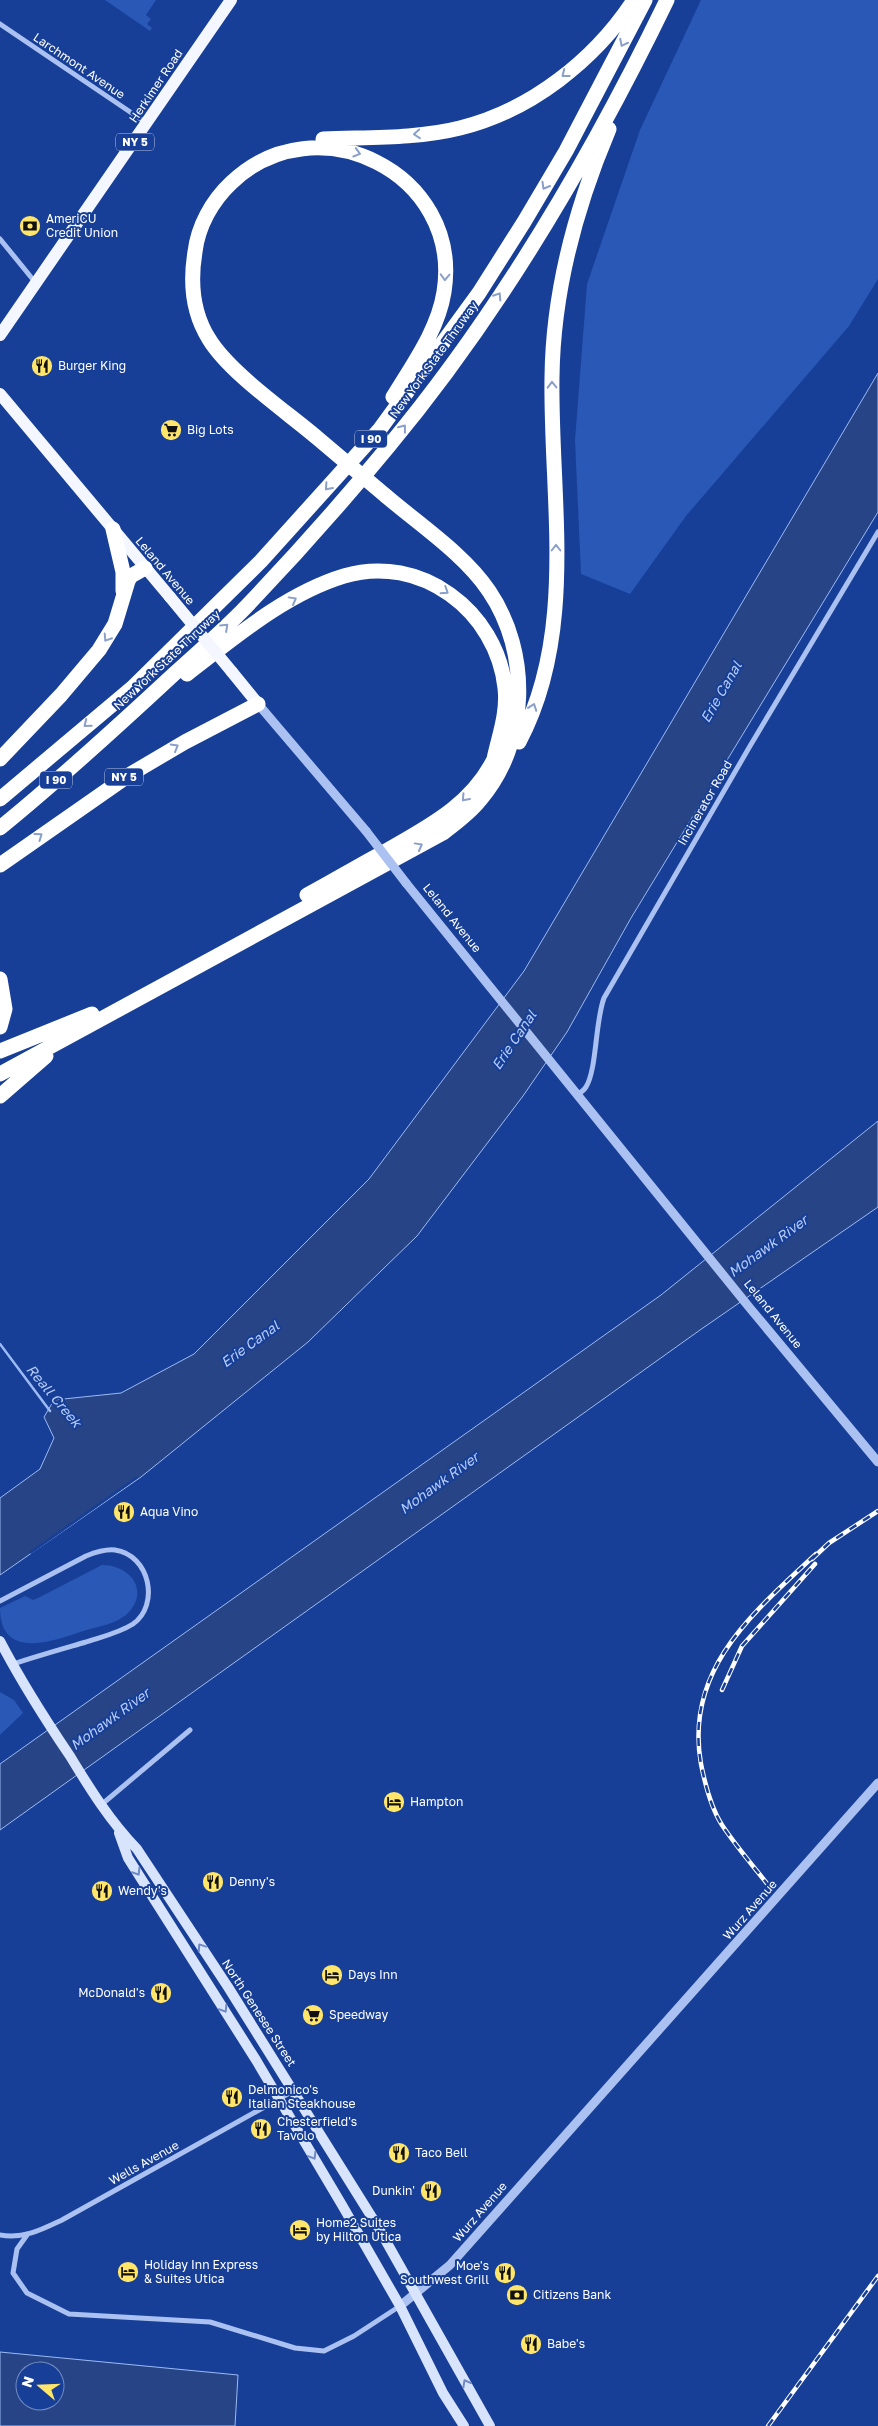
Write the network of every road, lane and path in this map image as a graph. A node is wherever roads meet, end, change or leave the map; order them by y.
1 (231, 0) edge
2 (634, 0) edge
3 (645, 0) edge
4 (667, 0) edge
5 (0, 24) edge
6 (628, 80) junction
7 (148, 124) junction
8 (0, 239) edge
9 (36, 283) junction
10 (0, 335) edge
11 (0, 394) edge
12 (313, 438) junction
13 (356, 456) junction
14 (384, 498) junction
15 (113, 529) junction
16 (878, 532) edge
17 (145, 568) junction
18 (123, 592) junction
19 (258, 704) junction
20 (112, 732) junction
21 (0, 759) edge
22 (494, 759) junction
23 (494, 780) junction
24 (0, 800) edge
25 (0, 828) edge
26 (0, 865) edge
27 (0, 979) edge
28 (100, 1011) junction
29 (0, 1027) edge
30 (84, 1028) junction
31 (0, 1051) edge
32 (0, 1066) edge
33 (0, 1074) edge
34 (577, 1095) junction
35 (0, 1096) edge
36 (878, 1462) edge
37 (0, 1601) edge
38 (0, 1641) edge
39 (12, 1664) junction
40 (190, 1730) dead end
41 (878, 1783) edge
42 (101, 1805) junction
43 (116, 1828) junction
44 (294, 2091) junction
45 (278, 2100) junction
46 (0, 2235) edge
47 (27, 2236) junction
48 (416, 2294) junction
49 (400, 2306) junction
50 (464, 2426) edge
51 (490, 2426) edge

1 - 7 main road, Herkimer Road / NY 5
2 -> 12 highway
3 -> 13 highway, New York State Thruway / I 90
4 - 6 highway, New York State Thruway / I 90
5 - 7 street, Larchmont Avenue
20 -> 6 highway, New York State Thruway / I 90
23 -> 6 highway
7 - 9 main road, Herkimer Road / NY 5
8 - 9 street
9 - 10 main road, Herkimer Road / NY 5
11 - 15 main road, Leland Avenue
12 -> 13 highway
12 - 14 highway, bridge
13 -> 24 highway, New York State Thruway / I 90
14 - 22 highway
14 - 23 highway
15 - 17 main road, Leland Avenue
15 - 18 highway
16 - 34 street, Incinerator Road
17 - 18 highway
17 - 19 main road, Leland Avenue, bridge
18 -> 21 highway
26 -> 19 highway, NY 5
19 - 34 street, Leland Avenue, bridge
20 -> 22 highway
20 - 25 highway, New York State Thruway / I 90
22 -> 28 highway
30 -> 23 highway
27 - 29 highway
28 - 31 highway
28 - 32 highway
30 - 33 highway
30 - 35 highway
34 - 36 street, Leland Avenue
37 - 39 street
38 - 39 main road, North Genesee Street
39 - 42 main road, North Genesee Street
40 - 42 street
41 - 48 street, Wurz Avenue
42 - 43 main road, North Genesee Street
44 -> 43 main road, North Genesee Street
43 -> 45 main road, North Genesee Street
44 - 45 street, Wells Avenue
44 - 48 main road, North Genesee Street
45 - 47 street, Wells Avenue
45 -> 49 main road, North Genesee Street
46 - 47 street, Wells Avenue
47 - 49 street, Wurz Avenue
48 - 49 street, Wurz Avenue
51 -> 48 main road, North Genesee Street
49 - 50 main road, North Genesee Street

